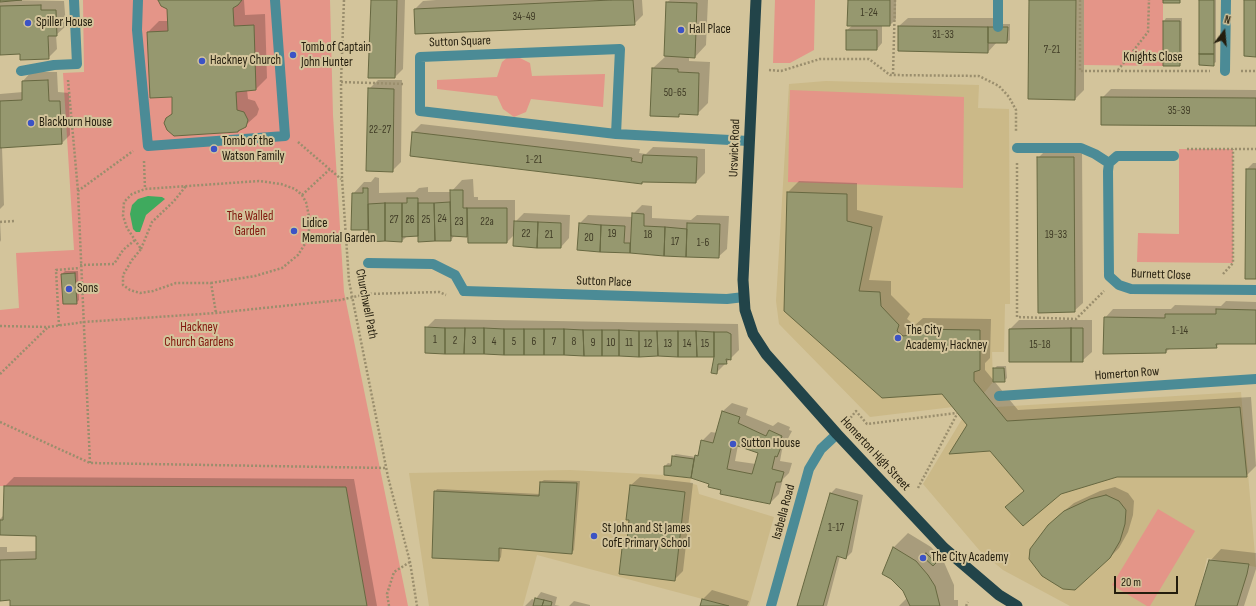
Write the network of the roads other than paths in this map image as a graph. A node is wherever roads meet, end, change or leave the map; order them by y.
1 (74, 0) edge
2 (138, 0) edge
3 (275, 0) edge
4 (756, 0) edge
5 (998, 0) edge
6 (1226, 0) edge
7 (998, 27) dead end
8 (21, 71) dead end
9 (1226, 71) road end
10 (616, 134) junction
11 (749, 141) junction
12 (1017, 148) road end
13 (1174, 156) road end
14 (1109, 163) junction
15 (368, 263) dead end
16 (1256, 290) edge
17 (744, 297) junction
18 (1256, 379) edge
19 (999, 396) dead end
20 (837, 434) junction
21 (772, 606) edge
22 (1017, 606) edge

1 - 8 street
2 - 3 street
4 - 11 highway, Urswick Road
5 - 7 street
6 - 9 street
10 - 10 street, Sutton Square
10 - 11 street, Sutton Square
11 - 17 highway, Urswick Road
12 - 14 street
13 - 14 street
14 - 16 street, Burnett Close
15 - 17 street, Sutton Place
17 - 20 highway, Homerton High Street
18 - 19 street, Homerton Row
20 - 21 street, Isabella Road
20 - 22 highway, Homerton High Street

